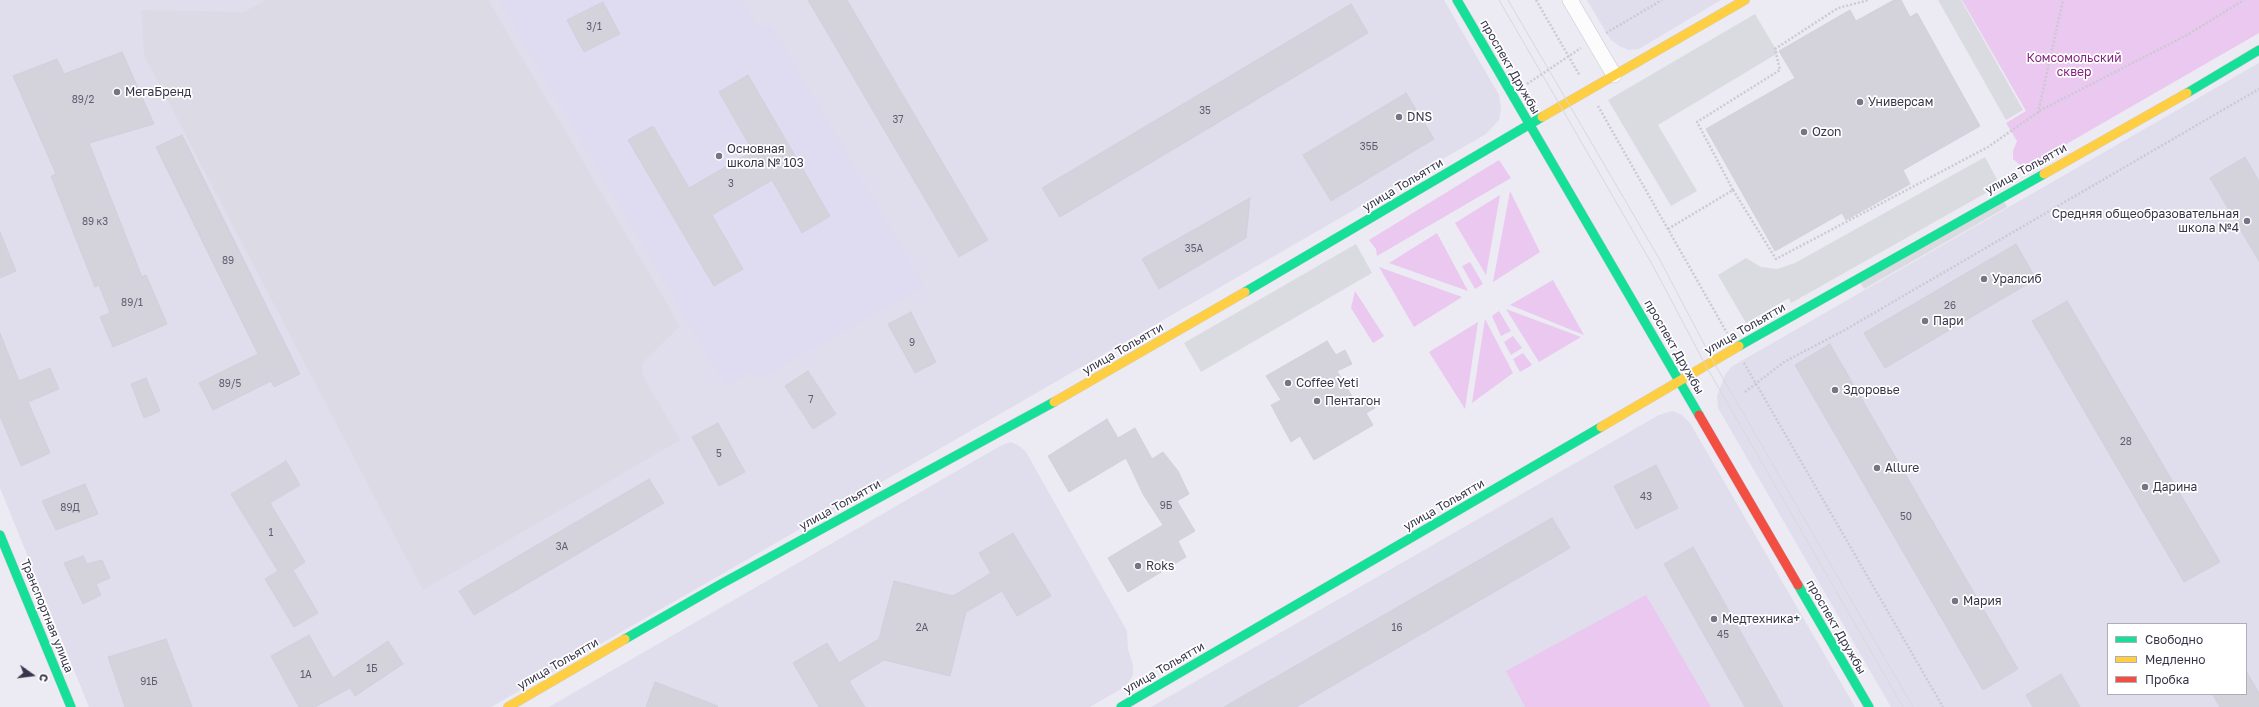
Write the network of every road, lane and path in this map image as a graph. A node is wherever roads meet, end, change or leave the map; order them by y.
1 (1457, 0) edge
2 (1536, 0) edge
3 (1570, 0) edge
4 (1662, 0) edge
5 (1745, 0) edge
6 (1869, 0) edge
7 (2062, 0) edge
8 (2244, 0) edge
9 (1594, 40) junction
10 (2259, 50) edge
11 (1568, 55) junction
12 (1614, 75) junction
13 (2259, 89) edge
14 (1589, 91) junction
15 (1513, 95) junction
16 (2038, 113) junction
17 (1530, 124) junction
18 (1733, 190) junction
19 (1668, 229) junction
20 (1735, 348) junction
21 (1680, 381) junction
22 (1756, 383) junction
23 (1745, 392) dead end
24 (0, 534) edge
25 (71, 707) edge
26 (508, 707) edge
27 (1121, 707) edge
28 (1869, 707) edge
29 (1943, 707) edge

1 - 15 street, проспект Дружбы
2 - 11 path
3 - 9 street
4 - 9 path
5 - 12 street, улица Тольятти
6 - 18 path
7 - 16 path
8 - 16 path
9 - 11 path
9 - 12 street
10 - 20 street, улица Тольятти
11 - 14 path
11 - 15 path
12 - 14 street, улица Тольятти
13 - 22 path
14 - 17 street, улица Тольятти
14 - 19 path
15 - 17 street, проспект Дружбы
16 - 18 path
17 - 21 street, проспект Дружбы
17 - 26 street, улица Тольятти
18 - 19 path
19 - 20 path
20 - 21 street, улица Тольятти
20 - 22 path
21 - 27 street, улица Тольятти
21 - 28 street, проспект Дружбы
22 - 23 path
22 - 29 path
24 - 25 street, Транспортная улица

